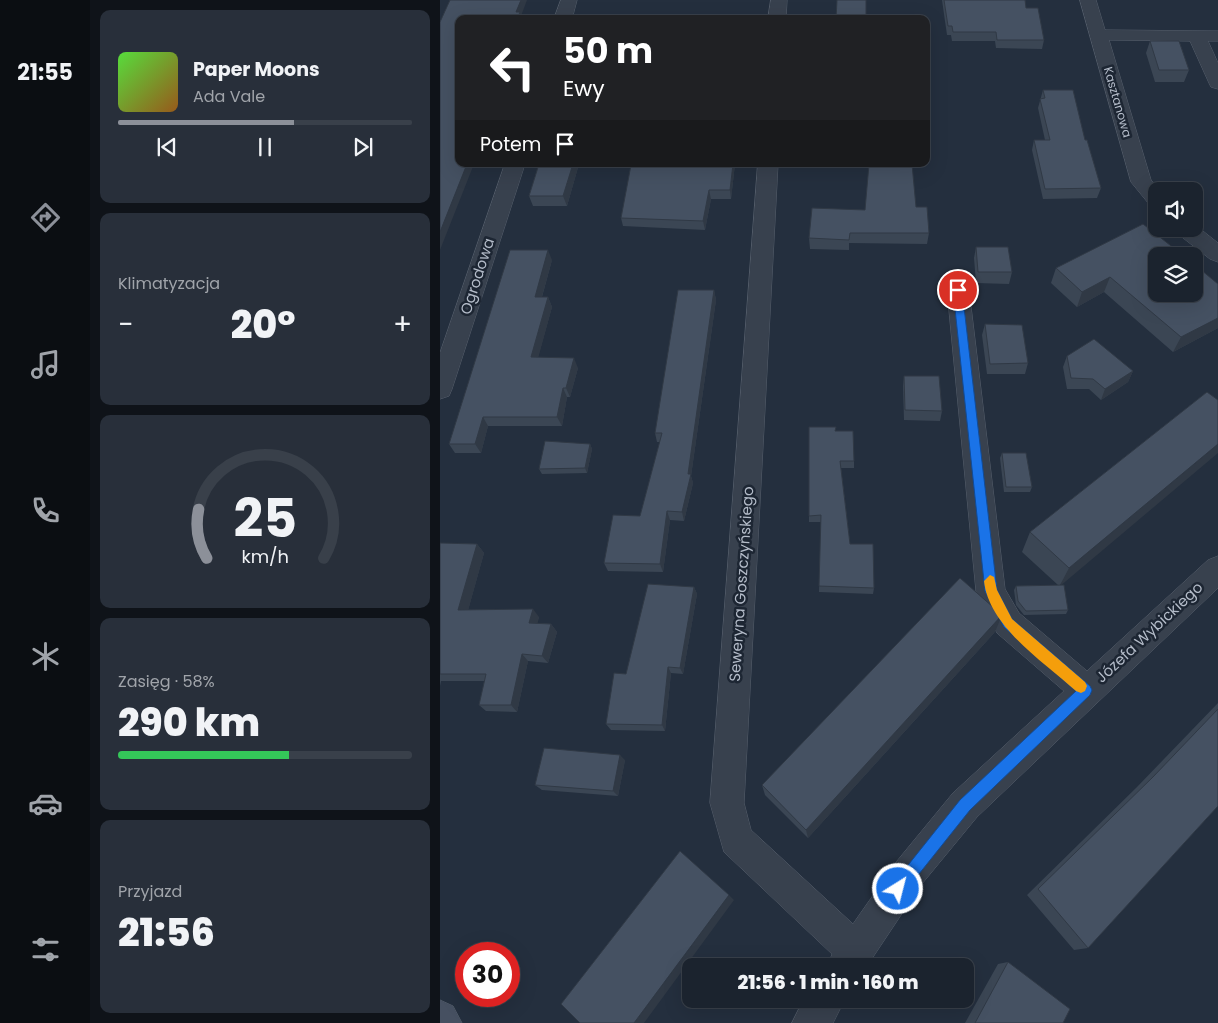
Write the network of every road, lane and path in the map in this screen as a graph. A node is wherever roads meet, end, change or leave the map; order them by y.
1 (569, 0) edge
2 (778, 0) edge
3 (1088, 0) edge
4 (563, 15) edge
5 (777, 15) edge
6 (1098, 35) junction
7 (1197, 36) junction
8 (1218, 36) edge
9 (1218, 83) edge
10 (513, 167) edge
11 (768, 167) edge
12 (1148, 190) edge
13 (1196, 237) edge
14 (1218, 254) edge
15 (958, 290) dead end
16 (440, 389) edge
17 (1218, 569) edge
18 (1086, 690) junction
19 (850, 958) edge
20 (820, 1008) edge
21 (440, 1019) edge
22 (443, 1023) edge
23 (811, 1023) edge

1 - 4 street
2 - 5 street
3 - 6 street, Kasztanowa
6 - 7 street
6 - 12 street, Kasztanowa
7 - 8 street
7 - 9 street
10 - 16 street, Ogrodowa
11 - 19 street, Seweryna Goszczyńskiego
13 - 14 street
15 - 18 street
17 - 18 street, Józefa Wybickiego
18 - 19 street, Józefa Wybickiego
20 - 23 street
21 - 22 street

